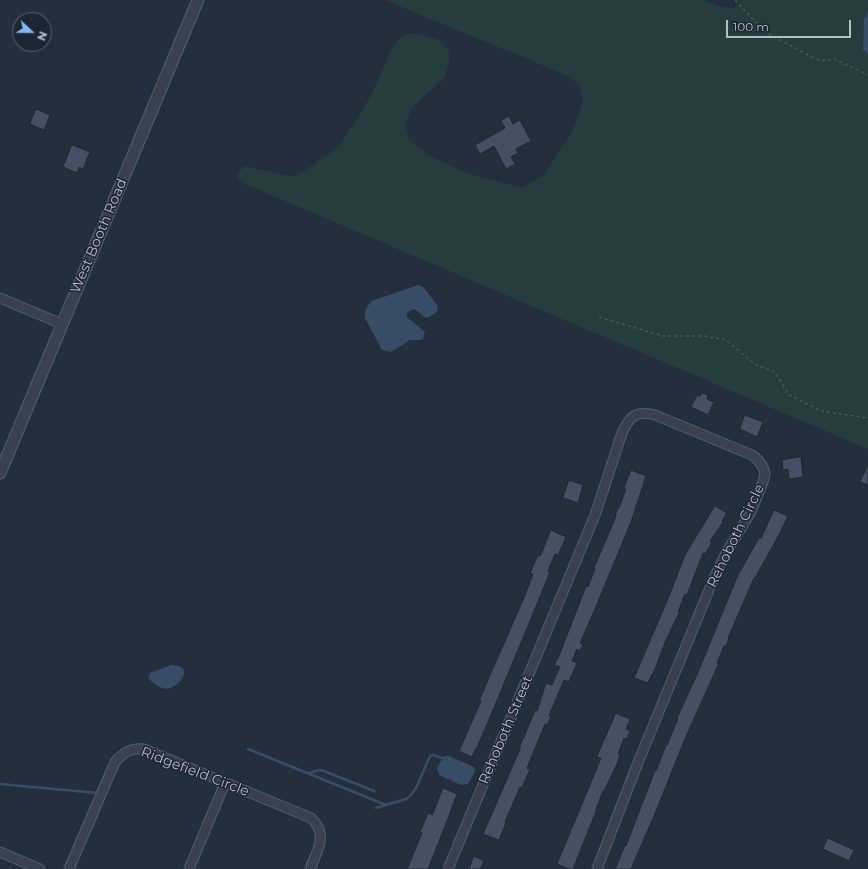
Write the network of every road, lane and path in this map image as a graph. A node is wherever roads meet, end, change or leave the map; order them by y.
1 (198, 0) edge
2 (735, 0) edge
3 (868, 75) edge
4 (0, 298) edge
5 (598, 317) dead end
6 (62, 324) junction
7 (868, 418) edge
8 (0, 473) edge
9 (564, 591) joint
10 (225, 783) junction
11 (0, 852) edge
12 (40, 869) edge
13 (70, 869) edge
14 (189, 869) edge
15 (310, 869) edge
16 (448, 869) edge
17 (597, 869) edge

1 - 6 street, West Booth Road
2 - 3 path
4 - 6 street
5 - 7 path
6 - 8 street, West Booth Road
9 - 16 street, Rehoboth Street
9 - 17 street, Rehoboth Circle
10 - 13 street, Ridgefield Circle
10 - 14 street
10 - 15 street, Ridgefield Circle
11 - 12 street

